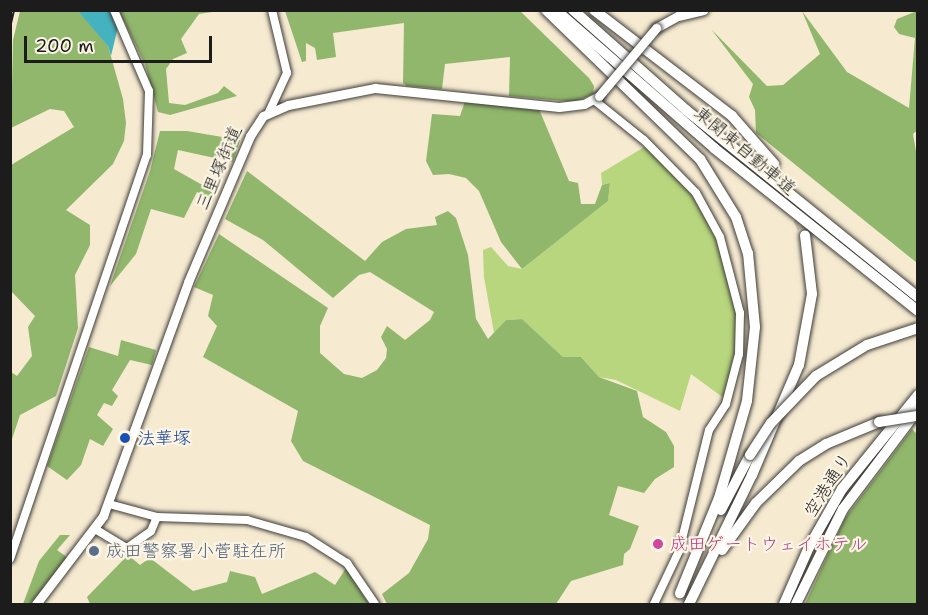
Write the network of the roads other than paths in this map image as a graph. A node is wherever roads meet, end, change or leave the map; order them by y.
1 (114, 10) edge
2 (272, 10) edge
3 (546, 10) edge
4 (556, 10) edge
5 (573, 10) edge
6 (594, 10) edge
7 (703, 10) edge
8 (597, 98) junction
9 (269, 112) junction
10 (774, 164) tunnel mouth
11 (805, 236) tunnel mouth
12 (918, 297) edge
13 (918, 311) edge
14 (918, 328) edge
15 (918, 395) edge
16 (918, 410) edge
17 (918, 416) edge
18 (109, 504) junction
19 (157, 517) junction
20 (95, 529) junction
21 (13, 542) edge
22 (10, 559) edge
23 (697, 588) junction
24 (680, 593) junction
25 (36, 604) edge
26 (375, 604) edge
27 (654, 604) edge
28 (674, 604) edge
29 (689, 604) edge
30 (784, 604) edge
31 (795, 604) edge

1 - 21 street
2 - 9 street
3 - 24 highway
4 - 13 highway, 東関東自動車道
5 - 12 highway, 東関東自動車道
6 - 10 highway
7 - 8 main road, bridge
8 - 9 main road
8 - 27 street
9 - 18 main road, 三里塚街道
11 - 23 highway
14 - 24 highway, bridge
15 - 30 highway, 空港通り
16 - 31 highway, 空港通り
17 - 23 highway, bridge
18 - 19 street
18 - 20 main road, 三里塚街道
19 - 20 street
19 - 26 street
20 - 25 main road, 三里塚街道
21 - 22 street
23 - 29 highway
24 - 28 highway

